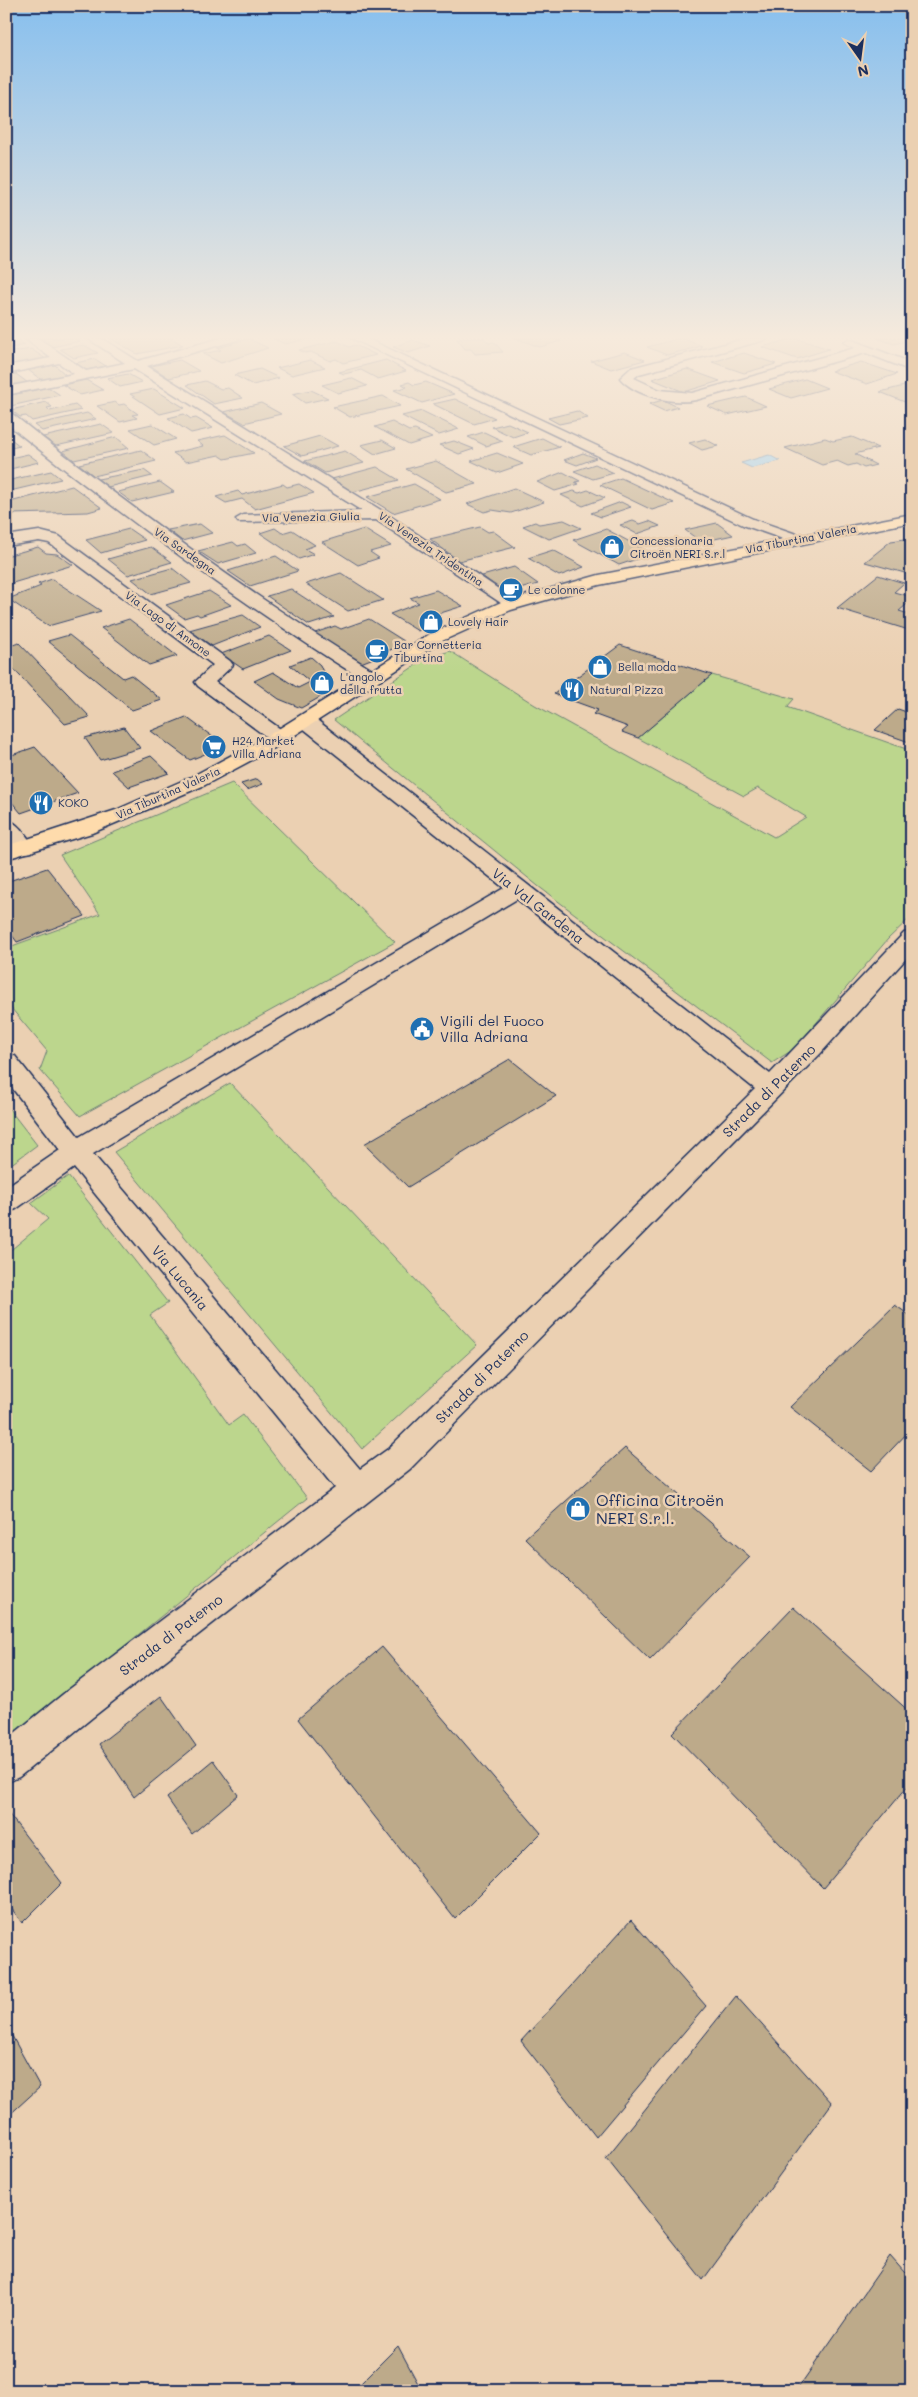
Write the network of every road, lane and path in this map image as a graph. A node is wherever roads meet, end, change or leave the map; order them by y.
1 (48, 450) edge
2 (273, 450) edge
3 (594, 450) edge
4 (379, 515) junction
5 (912, 518) edge
6 (243, 519) dead end
7 (796, 539) junction
8 (6, 541) edge
9 (513, 604) junction
10 (370, 677) junction
11 (306, 721) junction
12 (280, 737) junction
13 (6, 825) edge
14 (16, 850) edge
15 (517, 890) junction
16 (912, 938) edge
17 (6, 1062) edge
18 (771, 1088) junction
19 (76, 1152) junction
20 (6, 1202) edge
21 (358, 1491) junction
22 (6, 1764) edge

1 - 10 street, Via Sardegna
2 - 4 street, Via Venezia Tridentina
3 - 7 street
4 - 6 street, Via Venezia Giulia
4 - 9 street, Via Venezia Tridentina
5 - 7 main road, Via Tiburtina Valeria
7 - 9 main road, Via Tiburtina Valeria
8 - 12 street, Via Lago di Annone
9 - 10 main road, Via Tiburtina Valeria
10 - 11 main road, Via Tiburtina Valeria
11 - 12 main road, Via Tiburtina Valeria
11 - 15 street, Via Val Gardena
12 - 14 main road, Via Tiburtina Valeria
13 - 14 street
15 - 18 street, Via Val Gardena
15 - 19 street
16 - 18 street, Strada di Paterno
17 - 19 street, Via Lucania
18 - 21 street, Strada di Paterno
19 - 20 street
19 - 21 street, Via Lucania
21 - 22 street, Strada di Paterno

